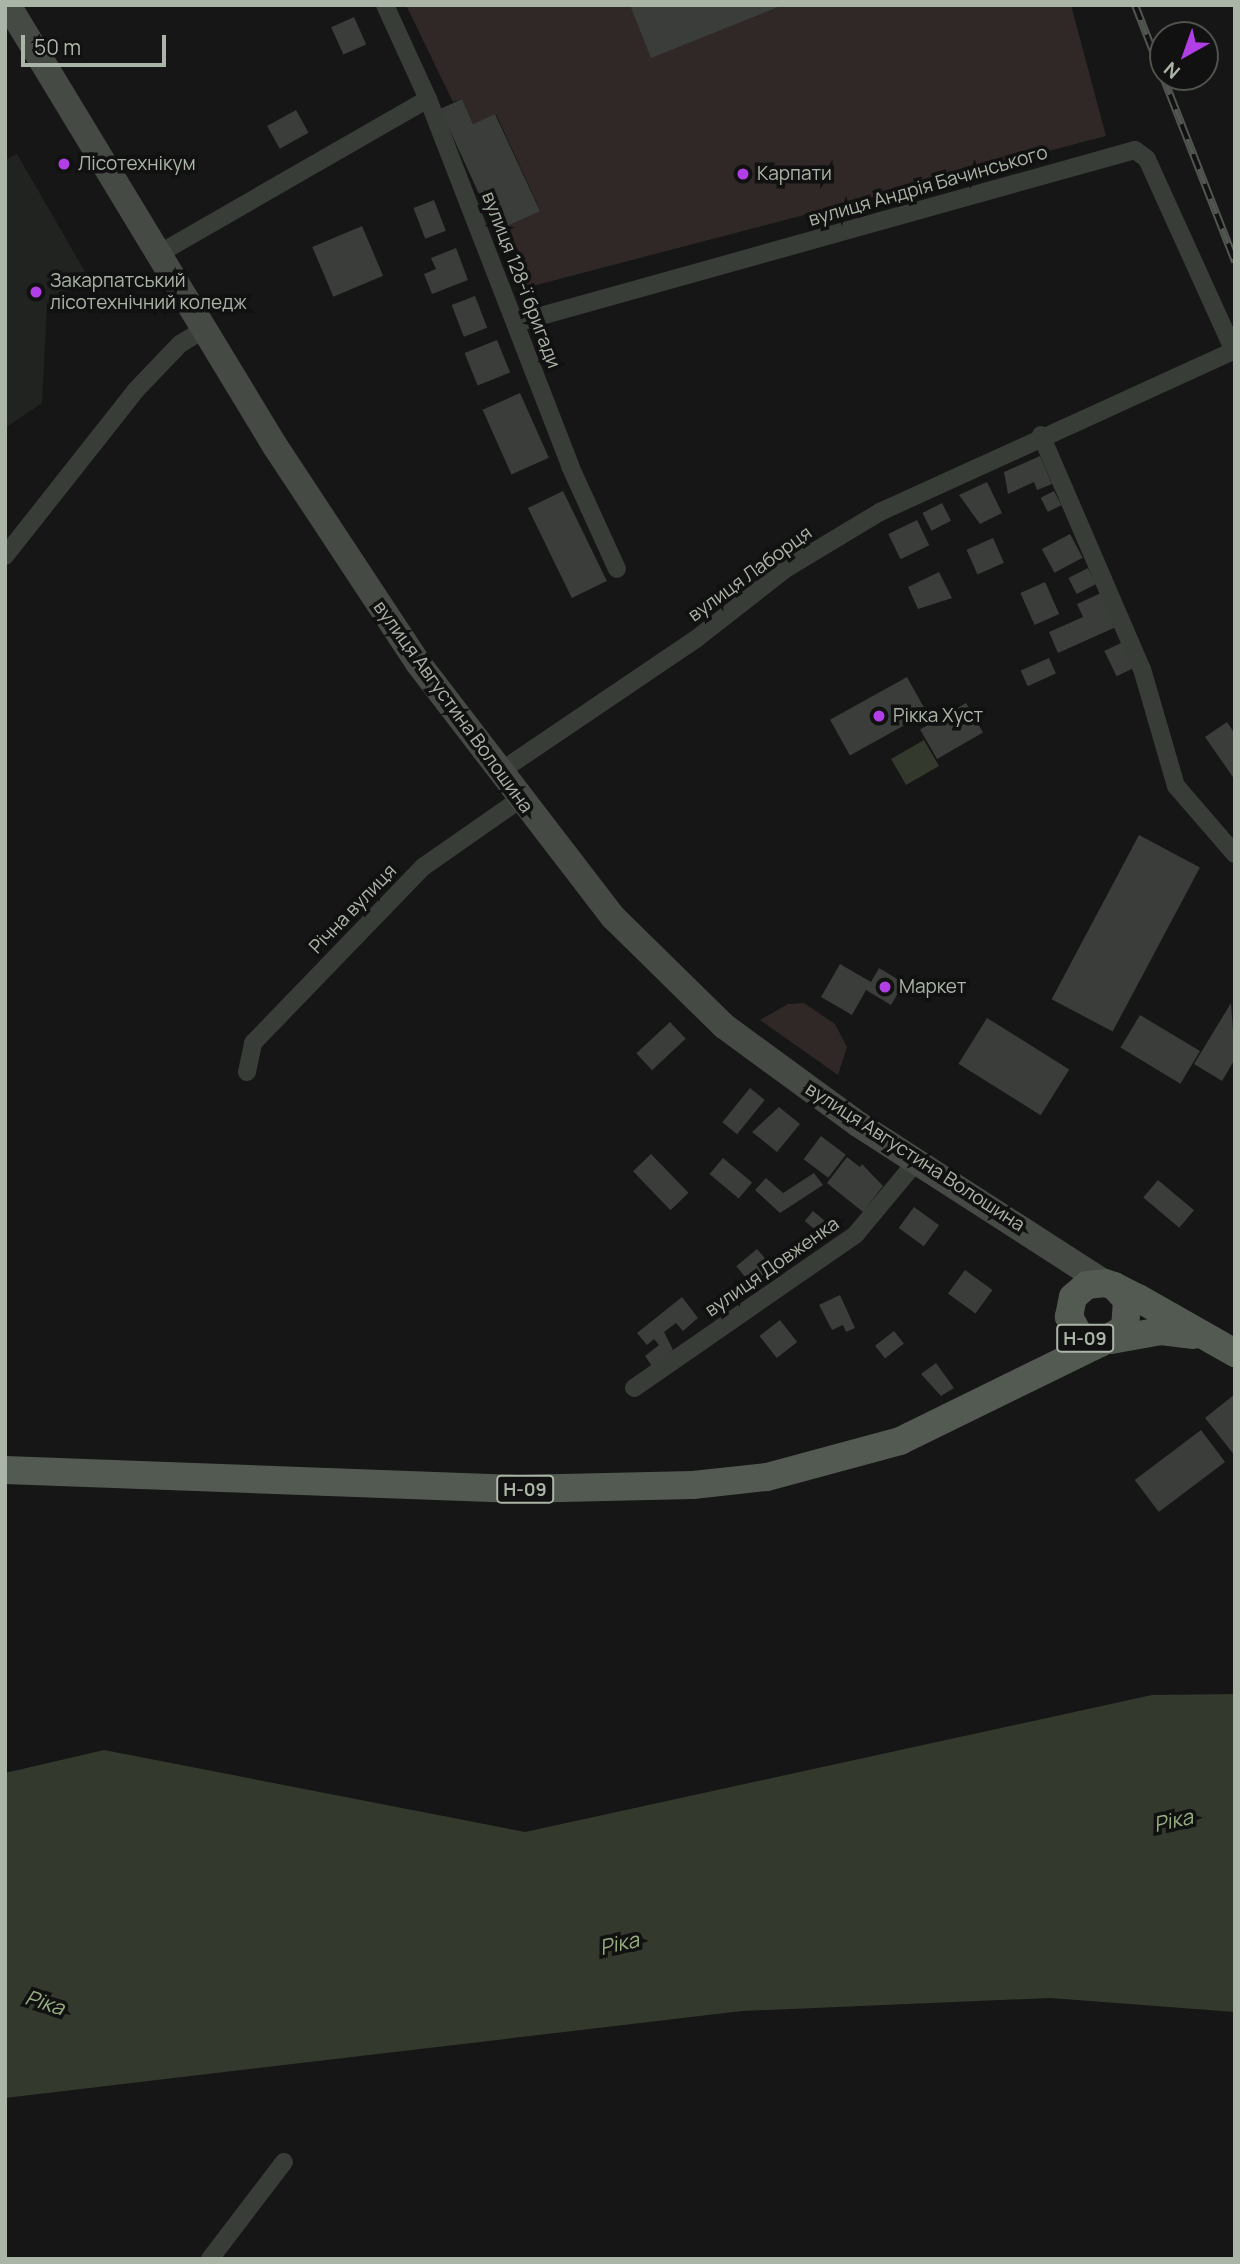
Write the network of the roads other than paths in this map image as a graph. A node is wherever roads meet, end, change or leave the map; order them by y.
1 (8, 5) edge
2 (385, 5) edge
3 (428, 99) junction
4 (160, 253) junction
5 (516, 323) junction
6 (205, 329) junction
7 (1234, 351) edge
8 (1041, 435) junction
9 (5, 556) edge
10 (617, 569) dead end
11 (498, 773) junction
12 (519, 800) junction
13 (1235, 854) edge
14 (247, 1072) dead end
15 (916, 1162) junction
16 (1066, 1255) junction
17 (1110, 1284) junction
18 (1071, 1301) junction
19 (1203, 1336) junction
20 (1106, 1342) junction
21 (1235, 1353) edge
22 (1025, 1380) junction
23 (634, 1388) dead end
24 (5, 1470) edge
25 (284, 2162) dead end
26 (210, 2259) edge

1 - 4 main road, вулиця Августина Волошина
2 - 3 street, вулиця 128-ї бригади
3 - 4 street
3 - 5 street, вулиця 128-ї бригади
4 - 6 main road, вулиця Августина Волошина
5 - 7 street, вулиця Андрія Бачинського
5 - 10 street, вулиця 128-ї бригади
6 - 9 street
6 - 11 main road, вулиця Августина Волошина
7 - 8 street, вулиця Лаборця
8 - 11 street, вулиця Лаборця
8 - 13 street
11 - 12 main road, вулиця Августина Волошина
12 - 14 street, Річна вулиця
12 - 15 main road, вулиця Августина Волошина
15 - 16 main road, вулиця Августина Волошина
15 - 23 street, вулиця Довженка
16 - 17 main road, вулиця Августина Волошина
16 - 18 main road
17 - 18 main road, Н-09
17 - 19 main road, вулиця Августина Волошина / Н-09
17 - 20 main road, Н-09
18 - 20 main road, Н-09
18 - 22 main road, Н-09
19 - 20 main road, вулиця Августина Волошина / Н-09
19 - 21 main road, вулиця Августина Волошина / Н-09
20 - 22 main road, Н-09
22 - 24 main road, Н-09
25 - 26 street

